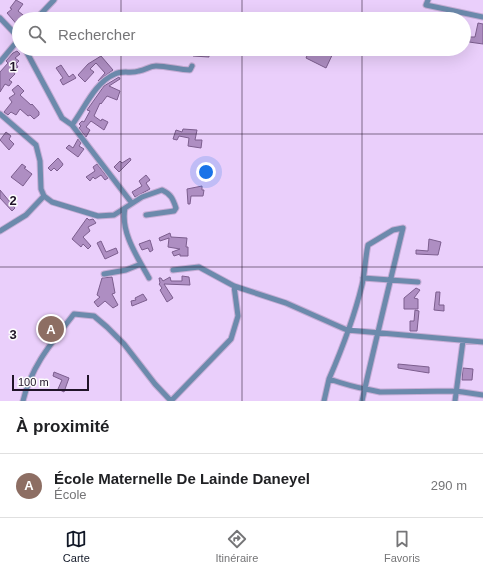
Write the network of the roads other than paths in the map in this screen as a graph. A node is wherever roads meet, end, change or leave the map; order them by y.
1 (54, 0) edge
2 (428, 0) edge
3 (43, 12) edge
4 (459, 12) edge
5 (471, 14) edge
6 (483, 17) edge
7 (0, 18) edge
8 (12, 31) edge
9 (12, 47) edge
10 (29, 56) edge
11 (0, 62) edge
12 (192, 66) dead end
13 (0, 114) edge
14 (72, 124) junction
15 (44, 196) junction
16 (131, 202) junction
17 (125, 208) junction
18 (146, 215) dead end
19 (0, 230) edge
20 (142, 264) junction
21 (173, 270) dead end
22 (104, 274) dead end
23 (149, 278) dead end
24 (363, 278) junction
25 (390, 281) junction
26 (418, 282) dead end
27 (234, 286) junction
28 (347, 330) junction
29 (378, 333) junction
30 (463, 341) junction
31 (483, 342) edge
32 (329, 379) junction
33 (364, 389) junction
34 (456, 391) junction
35 (483, 395) edge
36 (23, 401) edge
37 (171, 401) edge
38 (324, 401) edge
39 (362, 401) edge
40 (455, 401) edge

1 - 3 street
2 - 4 street
5 - 6 street
7 - 8 street
9 - 11 street
10 - 14 street
12 - 14 street
13 - 15 street
14 - 16 street
15 - 17 street
15 - 19 street
16 - 17 street
16 - 18 street
17 - 20 street
20 - 22 street
20 - 23 street
21 - 27 street
24 - 25 street
24 - 25 street
24 - 28 street
25 - 26 street
25 - 29 street
27 - 28 street
27 - 37 street
28 - 29 street
28 - 32 street
29 - 30 street
29 - 33 street
30 - 31 street
30 - 34 street
32 - 33 street
32 - 38 street
33 - 34 street
33 - 39 street
34 - 35 street
34 - 40 street
36 - 37 street

